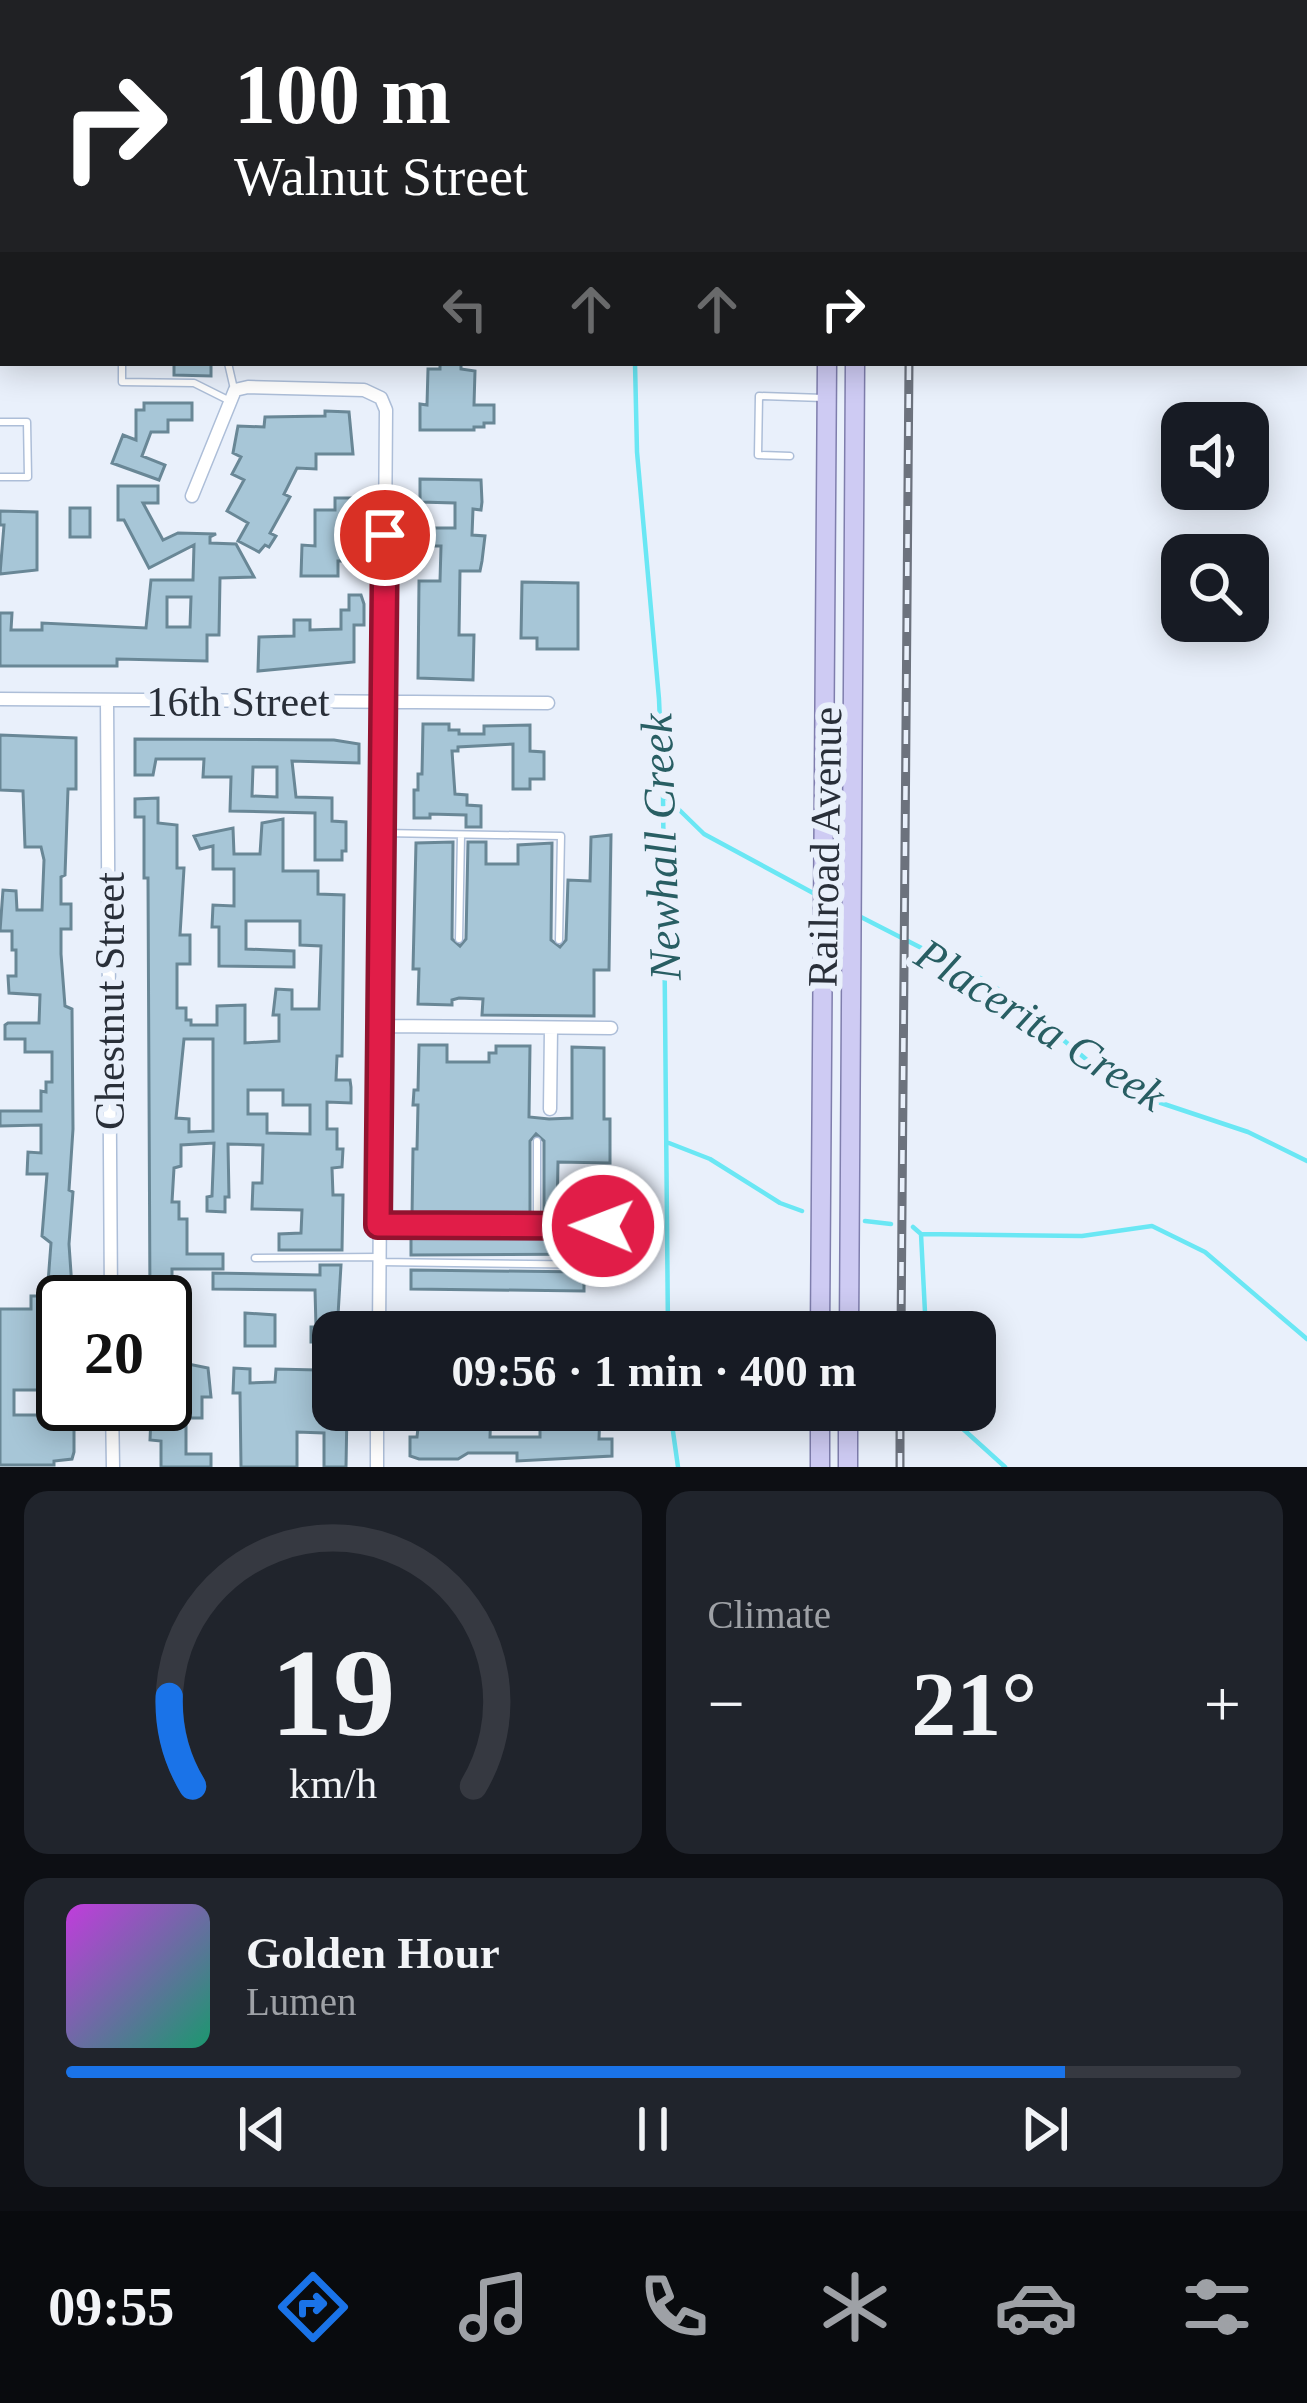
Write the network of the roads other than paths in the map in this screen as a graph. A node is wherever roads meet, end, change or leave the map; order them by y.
1 (122, 366) edge
2 (228, 366) edge
3 (827, 366) edge
4 (855, 366) edge
5 (231, 395) junction
6 (827, 398) junction
7 (0, 422) edge
8 (790, 456) dead end
9 (0, 477) edge
10 (192, 496) dead end
11 (0, 699) edge
12 (107, 700) junction
13 (382, 702) junction
14 (548, 704) dead end
15 (383, 833) junction
16 (460, 835) junction
17 (459, 939) dead end
18 (559, 940) dead end
19 (381, 1026) junction
20 (551, 1028) junction
21 (611, 1028) dead end
22 (550, 1108) dead end
23 (537, 1141) dead end
24 (538, 1216) dead end
25 (378, 1225) junction
26 (603, 1226) dead end
27 (255, 1258) dead end
28 (379, 1259) junction
29 (612, 1265) dead end
30 (111, 1275) edge
31 (379, 1311) edge
32 (820, 1311) edge
33 (849, 1311) edge
34 (112, 1431) edge
35 (377, 1431) edge
36 (821, 1431) edge
37 (848, 1431) edge
38 (822, 1464) edge
39 (112, 1467) edge
40 (377, 1467) edge
41 (848, 1467) edge

1 - 5 lane
2 - 5 lane
3 - 6 main road, Railroad Avenue
4 - 33 main road, Railroad Avenue
5 - 10 street
5 - 13 street
6 - 8 lane
6 - 32 main road, Railroad Avenue
7 - 9 lane
11 - 12 street, 16th Street
12 - 13 street, 16th Street
12 - 30 street, Chestnut Street
13 - 14 street, 16th Street
13 - 15 street
15 - 16 lane
15 - 19 street
16 - 17 lane
16 - 18 lane
19 - 20 street
19 - 25 street
20 - 21 street
20 - 22 street
23 - 24 lane
25 - 26 lane
25 - 28 street
27 - 28 lane
28 - 29 lane
28 - 31 street
34 - 39 street
35 - 40 street
36 - 38 main road
37 - 41 main road

